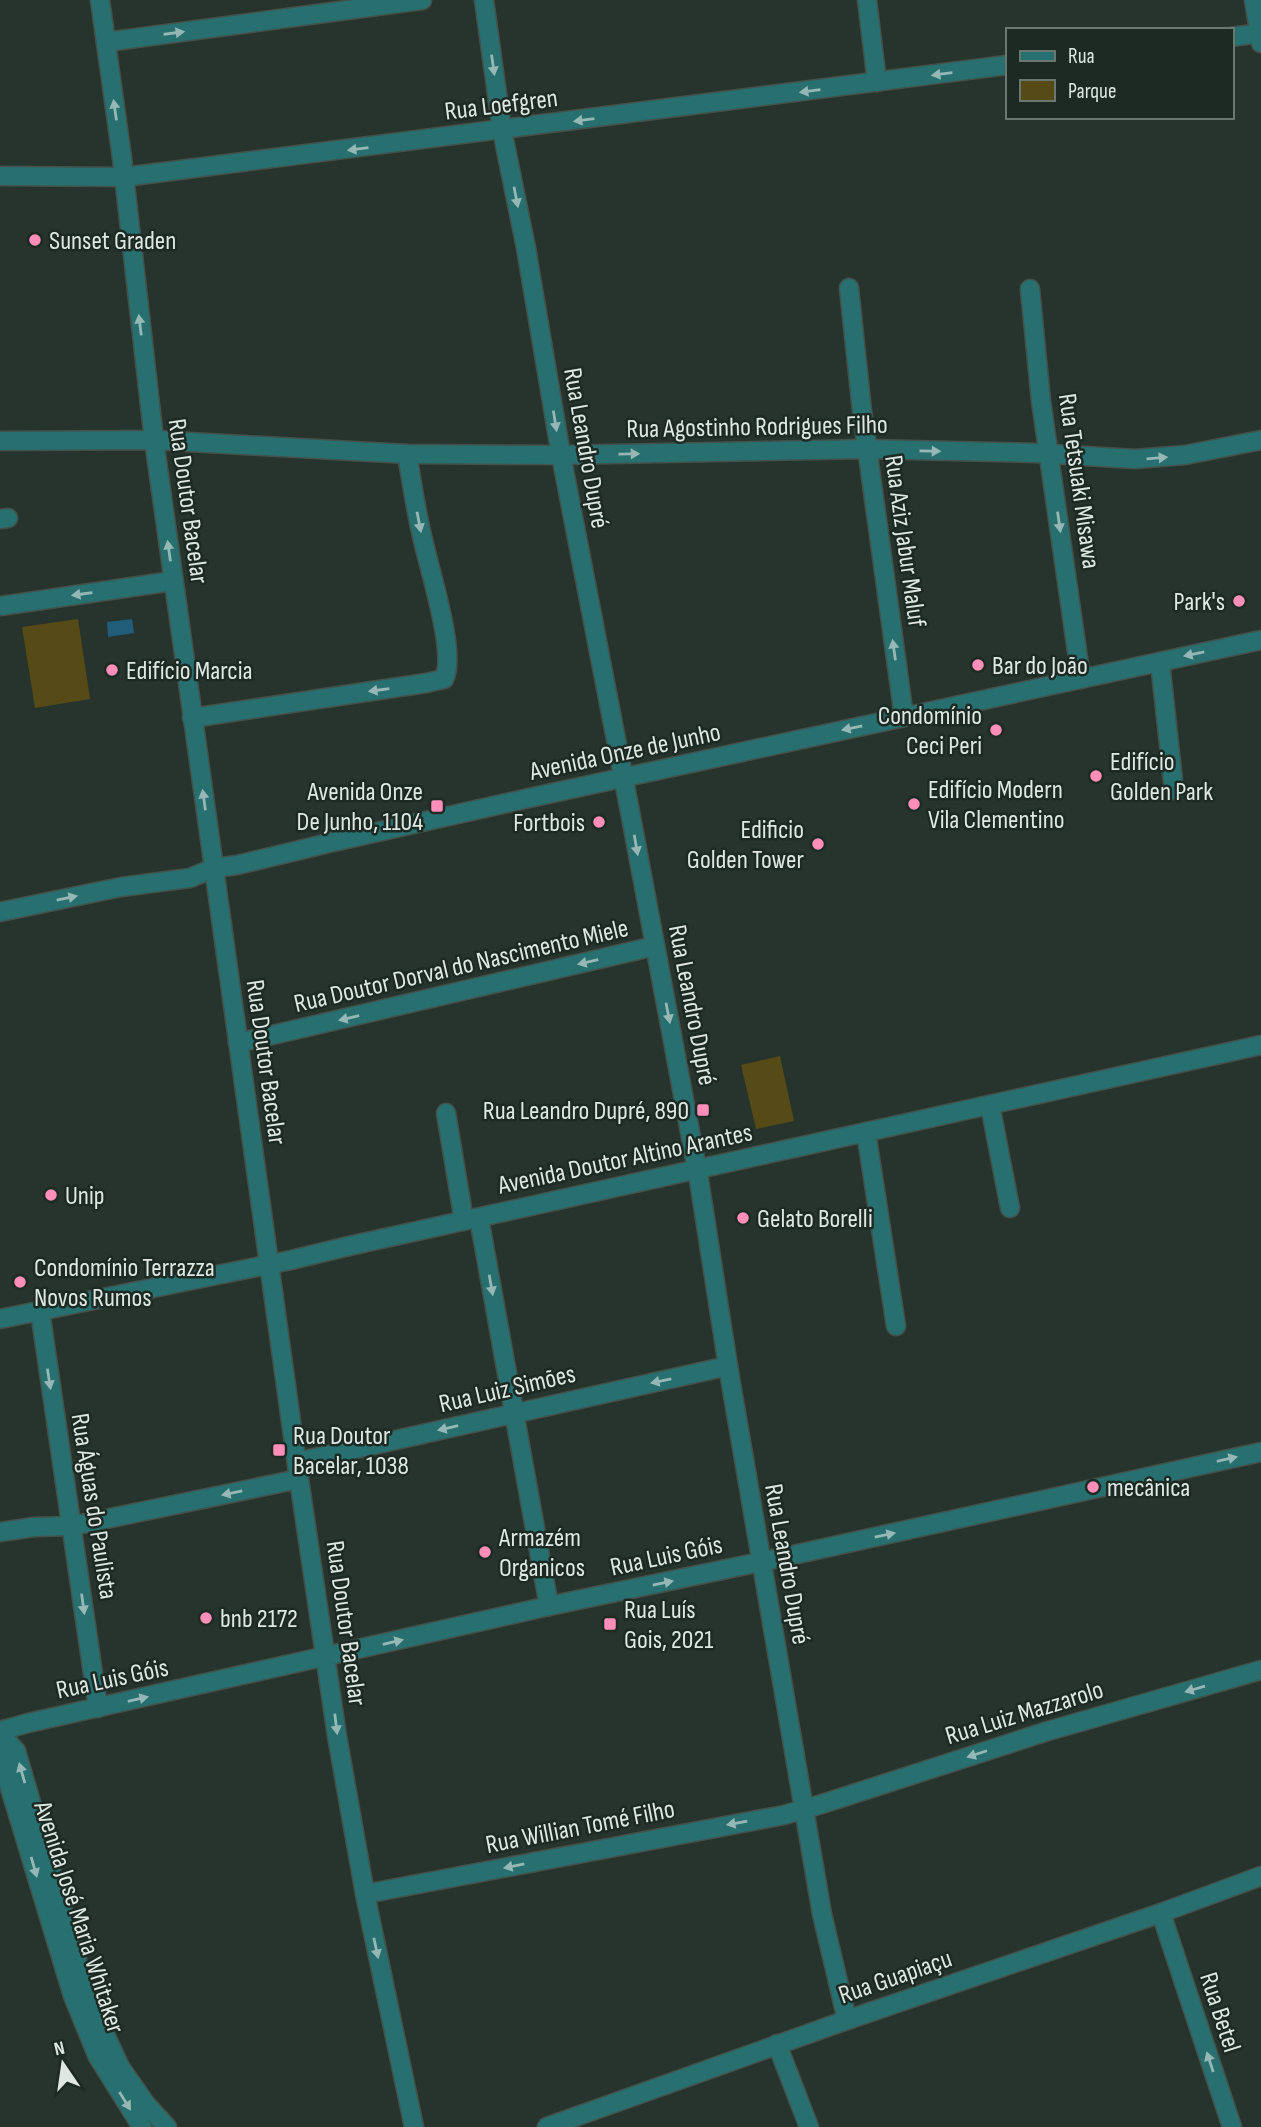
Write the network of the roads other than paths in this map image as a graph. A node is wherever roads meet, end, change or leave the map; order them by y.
1 (100, 0) edge
2 (422, 0) edge
3 (484, 0) edge
4 (867, 0) edge
5 (1254, 0) edge
6 (1233, 37) edge
7 (1261, 37) edge
8 (106, 42) junction
9 (1006, 65) edge
10 (877, 82) junction
11 (502, 130) junction
12 (0, 176) edge
13 (124, 177) junction
14 (849, 288) dead end
15 (1030, 289) dead end
16 (154, 440) junction
17 (1261, 440) edge
18 (0, 441) edge
19 (867, 449) junction
20 (407, 454) junction
21 (1049, 454) junction
22 (561, 455) junction
23 (173, 581) junction
24 (0, 606) edge
25 (1261, 640) edge
26 (1160, 662) junction
27 (1081, 679) junction
28 (904, 717) junction
29 (192, 718) junction
30 (623, 778) junction
31 (1174, 790) dead end
32 (213, 864) junction
33 (0, 912) edge
34 (655, 946) junction
35 (238, 1043) junction
36 (1261, 1045) edge
37 (990, 1105) junction
38 (446, 1113) dead end
39 (866, 1132) junction
40 (697, 1170) junction
41 (1010, 1208) dead end
42 (471, 1219) junction
43 (270, 1264) junction
44 (40, 1311) junction
45 (0, 1319) edge
46 (896, 1326) dead end
47 (728, 1366) junction
48 (515, 1413) junction
49 (1261, 1452) edge
50 (298, 1471) junction
51 (72, 1526) junction
52 (0, 1532) edge
53 (761, 1562) junction
54 (549, 1606) junction
55 (326, 1657) junction
56 (1261, 1670) edge
57 (98, 1708) junction
58 (0, 1733) edge
59 (0, 1755) edge
60 (804, 1809) junction
61 (1261, 1877) edge
62 (365, 1894) junction
63 (1161, 1913) junction
64 (847, 2020) junction
65 (777, 2044) junction
66 (142, 2127) edge
67 (167, 2127) edge
68 (414, 2127) edge
69 (547, 2127) edge
70 (809, 2127) edge
71 (1232, 2127) edge

1 - 8 street, Rua Doutor Bacelar
8 -> 2 street
3 -> 11 street, Rua Leandro Dupré
4 - 10 street
5 - 7 street
6 - 7 street
13 -> 8 street, Rua Doutor Bacelar
9 -> 10 street, Rua Loefgren
10 -> 11 street, Rua Loefgren
11 -> 13 street, Rua Loefgren
11 -> 22 street, Rua Leandro Dupré
12 - 13 street, Rua Loefgren
16 -> 13 street, Rua Doutor Bacelar
14 - 19 street, Rua Aziz Jabur Maluf
15 - 21 street, Rua Tetsuaki Misawa
16 - 18 street, Rua Agostinho Rodrigues Filho
16 - 20 street, Rua Agostinho Rodrigues Filho
23 -> 16 street, Rua Doutor Bacelar
21 -> 17 street, Rua Agostinho Rodrigues Filho
19 -> 21 street, Rua Agostinho Rodrigues Filho
22 -> 19 street, Rua Agostinho Rodrigues Filho
28 -> 19 street, Rua Aziz Jabur Maluf
20 - 22 street, Rua Agostinho Rodrigues Filho
20 -> 29 street
21 -> 27 street, Rua Tetsuaki Misawa
22 - 30 street, Rua Leandro Dupré
23 -> 24 street
23 - 29 street, Rua Doutor Bacelar
25 -> 26 street, Avenida Onze de Junho
26 - 27 street, Avenida Onze de Junho
26 - 31 street
27 - 28 street, Avenida Onze de Junho
28 -> 30 street, Avenida Onze de Junho
32 -> 29 street, Rua Doutor Bacelar
30 - 32 street, Avenida Onze de Junho
30 -> 34 street, Rua Leandro Dupré
33 -> 32 street, Avenida Onze de Junho
32 - 35 street, Rua Doutor Bacelar
34 -> 35 street, Rua Doutor Dorval do Nascimento Miele
34 -> 40 street, Rua Leandro Dupré
35 - 43 street, Rua Doutor Bacelar
36 - 37 street, Avenida Doutor Altino Arantes
37 - 39 street, Avenida Doutor Altino Arantes
37 - 41 street
38 - 42 street
39 - 40 street, Avenida Doutor Altino Arantes
39 - 46 street
40 - 42 street, Avenida Doutor Altino Arantes
40 - 47 street, Rua Leandro Dupré
42 - 43 street, Avenida Doutor Altino Arantes
42 -> 48 street
43 - 44 street, Avenida Doutor Altino Arantes
43 - 50 street, Rua Doutor Bacelar
44 - 45 street, Avenida Doutor Altino Arantes
44 -> 51 street, Rua Águas do Paulista
47 -> 48 street, Rua Luiz Simões
47 - 53 street, Rua Leandro Dupré
48 -> 50 street, Rua Luiz Simões
48 - 54 street
53 -> 49 street, Rua Luis Góis
50 -> 51 street, Rua Luiz Simões
50 - 55 street, Rua Doutor Bacelar
51 - 52 street, Rua Luiz Simões
51 -> 57 street, Rua Águas do Paulista
54 -> 53 street, Rua Luis Góis
53 - 60 street, Rua Leandro Dupré
55 -> 54 street, Rua Luis Góis
57 -> 55 street, Rua Luis Góis
55 -> 62 street, Rua Doutor Bacelar
56 -> 60 street, Rua Luiz Mazzarolo
57 - 58 street, Rua Luis Góis
67 -> 58 street
59 -> 66 street, Avenida José Maria Whitaker
60 -> 62 street, Rua Willian Tomé Filho
60 - 64 street, Rua Leandro Dupré
61 - 63 street, Rua Guapiaçu
62 -> 68 street, Rua Doutor Bacelar
63 - 64 street, Rua Guapiaçu
71 -> 63 street, Rua Betel
64 - 65 street, Rua Guapiaçu
65 - 69 street, Rua Guapiaçu
65 - 70 street

